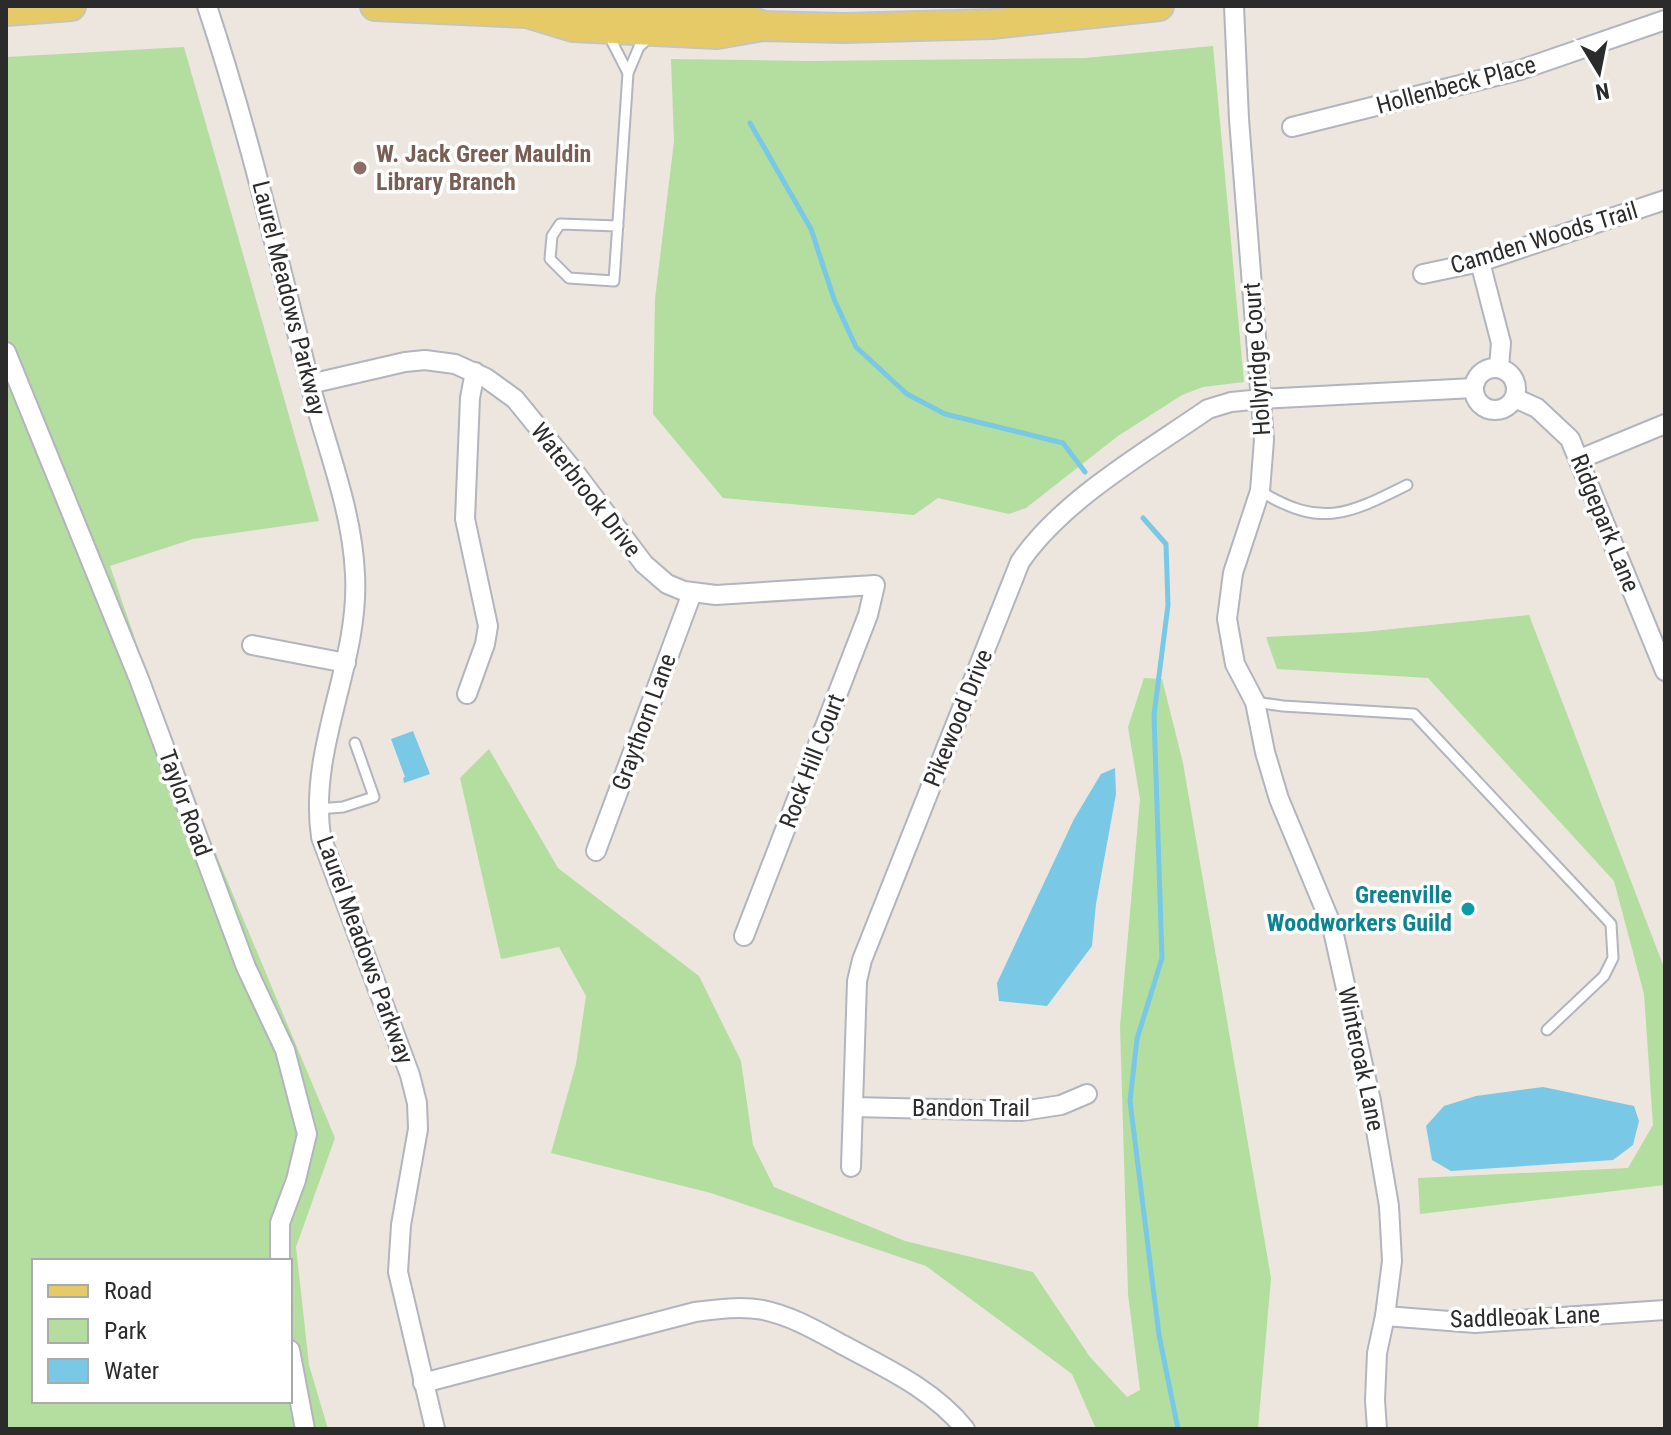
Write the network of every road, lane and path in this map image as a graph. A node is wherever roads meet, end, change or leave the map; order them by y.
1 (71, 6) edge
2 (207, 6) edge
3 (375, 6) edge
4 (1159, 6) edge
5 (1234, 6) edge
6 (527, 10) edge
7 (6, 11) edge
8 (1067, 12) edge
9 (1662, 19) edge
10 (762, 26) junction
11 (604, 28) junction
12 (657, 31) junction
13 (628, 73) junction
14 (1292, 127) dead end
15 (1665, 200) edge
16 (618, 226) junction
17 (1480, 262) junction
18 (1423, 274) dead end
19 (6, 352) edge
20 (1499, 367) junction
21 (475, 372) junction
22 (310, 384) junction
23 (1474, 388) junction
24 (1515, 398) junction
25 (1262, 399) junction
26 (1665, 424) edge
27 (1580, 459) junction
28 (1407, 485) dead end
29 (1260, 491) junction
30 (875, 585) joint
31 (692, 593) junction
32 (1660, 642) edge
33 (252, 645) dead end
34 (346, 663) junction
35 (1665, 671) edge
36 (467, 694) dead end
37 (1255, 702) junction
38 (355, 743) dead end
39 (318, 809) junction
40 (596, 851) dead end
41 (744, 936) dead end
42 (1547, 1030) dead end
43 (1087, 1094) dead end
44 (853, 1107) junction
45 (851, 1167) dead end
46 (280, 1259) edge
47 (1665, 1310) edge
48 (1385, 1316) junction
49 (292, 1361) edge
50 (423, 1383) junction
51 (305, 1429) edge
52 (435, 1429) edge
53 (965, 1429) edge
54 (1377, 1429) edge

1 - 7 main road
2 - 22 street, Laurel Meadows Parkway
3 - 6 main road
4 - 8 main road
5 - 25 street, Hollyridge Court
6 - 10 main road
6 - 11 main road
8 - 10 main road
9 - 14 street, Hollenbeck Place
10 - 12 main road
11 - 12 main road
11 - 13 lane
12 - 13 lane
13 - 16 lane
15 - 17 street, Camden Woods Trail
16 - 16 lane
17 - 18 street, Camden Woods Trail
17 - 20 street
19 - 46 street, Taylor Road
20 - 23 street
20 - 24 street
21 - 22 street, Waterbrook Drive
21 - 31 street, Waterbrook Drive
21 - 36 street
22 - 34 street, Laurel Meadows Parkway
23 - 24 street
23 - 25 street
24 - 27 street, Ridgepark Lane
25 - 29 street, Hollyridge Court
25 - 44 street, Pikewood Drive
26 - 27 street
27 - 32 street, Ridgepark Lane
28 - 29 lane
29 - 37 street, Hollyridge Court
30 - 31 street, Waterbrook Drive
30 - 41 street, Rock Hill Court
31 - 40 street, Graythorn Lane
32 - 35 street, Ridgepark Lane
33 - 34 street
34 - 39 street, Laurel Meadows Parkway
37 - 42 lane
37 - 48 street, Winteroak Lane
38 - 39 lane
39 - 50 street, Laurel Meadows Parkway
43 - 44 street, Bandon Trail
44 - 45 street, Pikewood Drive
47 - 48 street, Saddleoak Lane
48 - 54 street, Winteroak Lane
49 - 51 street
50 - 52 street, Laurel Meadows Parkway
50 - 53 street

